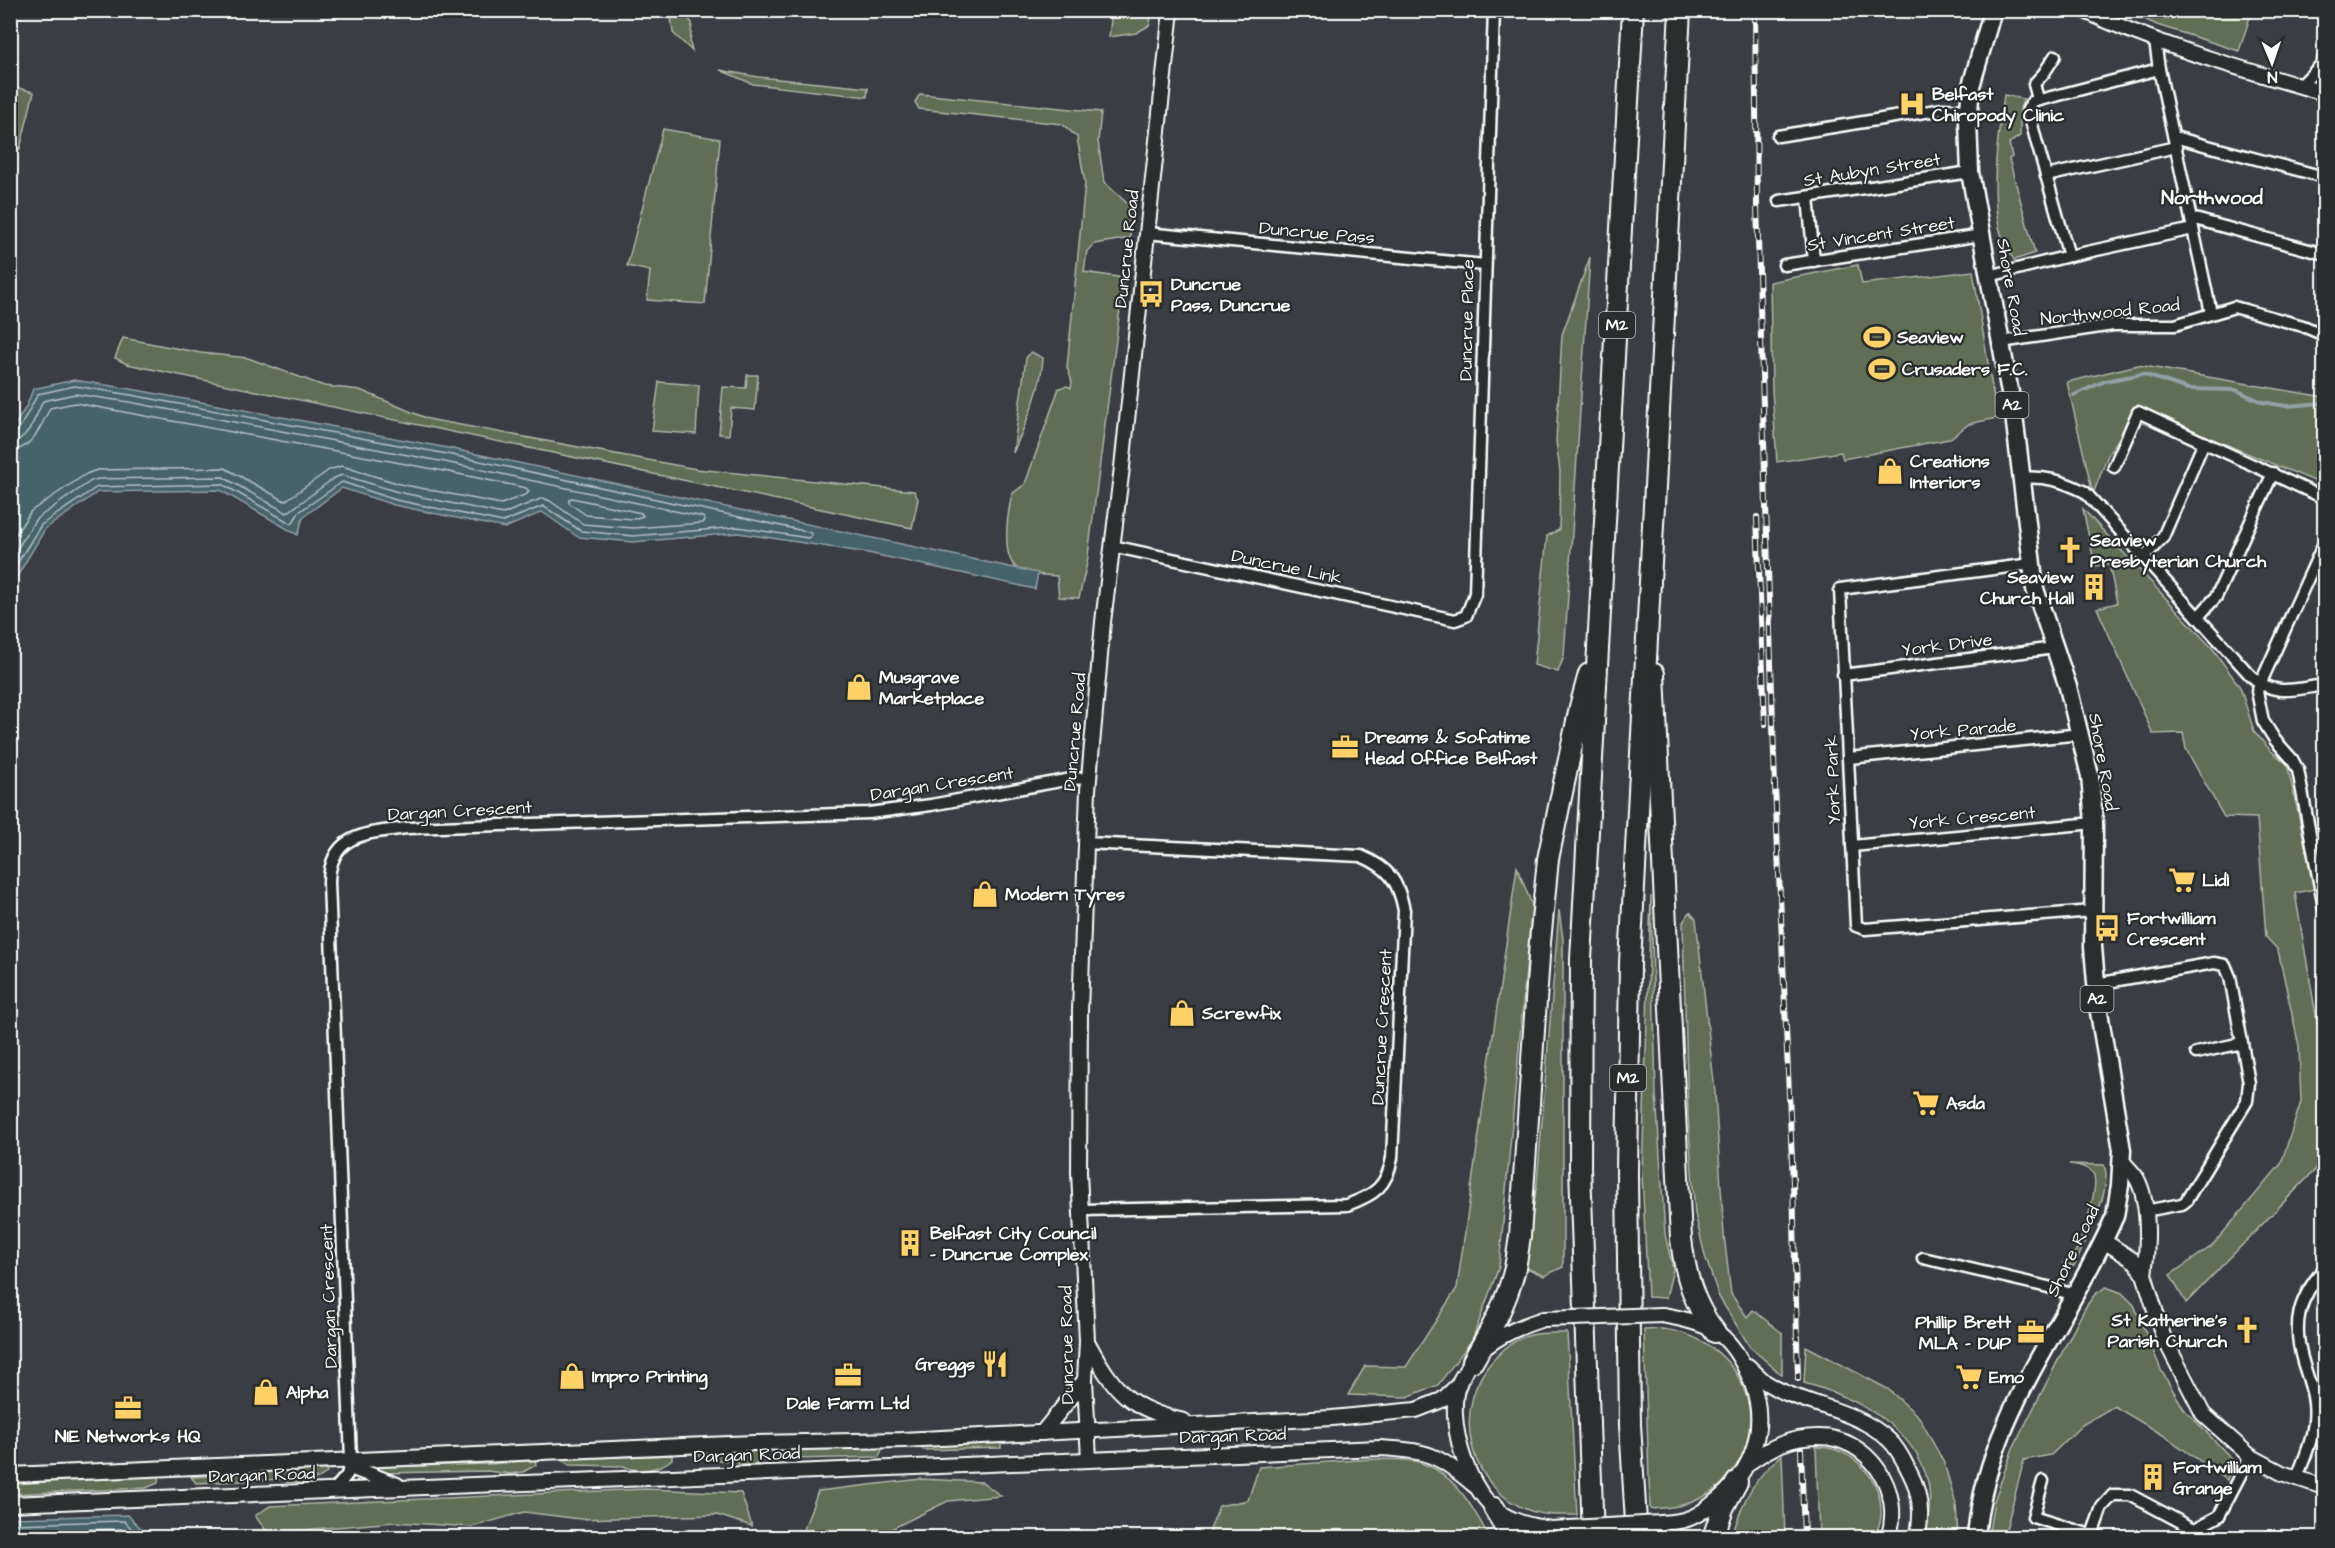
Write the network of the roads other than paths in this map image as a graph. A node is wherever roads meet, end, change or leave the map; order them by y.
1 (1171, 10) edge
2 (1494, 10) edge
3 (1633, 10) edge
4 (1680, 10) edge
5 (1993, 10) edge
6 (2084, 10) edge
7 (2155, 41) junction
8 (2055, 56) dead end
9 (2324, 64) edge
10 (2159, 69) junction
11 (2300, 86) junction
12 (2325, 93) edge
13 (2038, 99) junction
14 (1968, 110) junction
15 (1778, 136) dead end
16 (2175, 142) junction
17 (1970, 172) junction
18 (2046, 176) junction
19 (2325, 177) edge
20 (1808, 197) junction
21 (1779, 201) dead end
22 (2192, 224) junction
23 (1146, 233) junction
24 (1982, 235) junction
25 (2325, 254) edge
26 (2069, 256) junction
27 (1814, 261) junction
28 (1485, 265) junction
29 (1784, 266) dead end
30 (1989, 276) junction
31 (2211, 313) junction
32 (2325, 335) edge
33 (2001, 342) junction
34 (2204, 442) junction
35 (2114, 467) dead end
36 (2273, 473) junction
37 (2021, 478) junction
38 (2325, 498) edge
39 (2325, 543) edge
40 (1112, 546) junction
41 (2144, 557) junction
42 (2032, 564) junction
43 (2198, 617) junction
44 (1647, 618) junction
45 (1455, 620) joint
46 (1599, 640) junction
47 (2055, 648) junction
48 (1844, 675) junction
49 (2260, 684) junction
50 (2325, 685) edge
51 (2081, 734) junction
52 (1849, 758) junction
53 (1089, 778) junction
54 (2094, 823) junction
55 (1086, 843) junction
56 (1852, 846) junction
57 (2321, 871) edge
58 (2325, 908) edge
59 (2094, 911) junction
60 (2096, 984) junction
61 (2242, 1043) junction
62 (2196, 1053) dead end
63 (2122, 1161) junction
64 (1081, 1210) junction
65 (2145, 1211) junction
66 (2104, 1241) junction
67 (1923, 1258) dead end
68 (2325, 1269) edge
69 (2144, 1274) junction
70 (2074, 1295) junction
71 (1715, 1332) junction
72 (1087, 1341) junction
73 (1473, 1361) junction
74 (1742, 1361) junction
75 (1085, 1380) junction
76 (1459, 1384) junction
77 (1199, 1424) junction
78 (1087, 1432) junction
79 (1042, 1433) junction
80 (2250, 1455) junction
81 (1089, 1460) junction
82 (1750, 1462) junction
83 (351, 1463) junction
84 (10, 1475) edge
85 (2297, 1477) junction
86 (2043, 1481) dead end
87 (1737, 1482) junction
88 (1475, 1486) junction
89 (404, 1487) junction
90 (2325, 1487) edge
91 (334, 1490) junction
92 (10, 1504) edge
93 (1494, 1508) junction
94 (2194, 1529) junction
95 (2096, 1536) edge
96 (1512, 1538) edge
97 (1593, 1538) edge
98 (1637, 1538) edge
99 (1713, 1538) edge
100 (1888, 1538) edge
101 (1917, 1538) edge
102 (1976, 1538) edge
103 (2178, 1538) edge

1 - 23 street, Duncrue Road
2 - 28 street, Duncrue Place
3 - 46 highway, M2
4 - 44 highway, M2
5 - 14 main road, Shore Road / A2
6 - 7 street
7 - 10 street
7 - 11 street
8 - 13 street
9 - 11 street
10 - 13 street
10 - 16 street
11 - 12 street
13 - 18 street
14 - 15 street
14 - 17 main road, Shore Road / A2
16 - 18 street
16 - 19 street
16 - 22 street
17 - 20 street, St Aubyn Street
17 - 24 main road, Shore Road / A2
18 - 26 street
20 - 21 street, St Aubyn Street
20 - 27 street
22 - 25 street
22 - 26 street
22 - 31 street
23 - 28 street, Duncrue Pass
23 - 40 street, Duncrue Road
24 - 27 street, St Vincent Street
24 - 30 main road, Shore Road / A2
26 - 30 street
27 - 29 street, St Vincent Street
28 - 45 street, Duncrue Place
30 - 33 main road, Shore Road / A2
31 - 32 street, Northwood Road
31 - 33 street, Northwood Road
33 - 37 main road, Shore Road / A2
34 - 35 street
34 - 36 street
34 - 41 street
36 - 38 street
36 - 43 street
37 - 41 street
37 - 42 main road, Shore Road / A2
39 - 49 street
40 - 45 street, Duncrue Link
40 - 53 street, Duncrue Road
41 - 43 street
42 - 47 main road, Shore Road / A2
42 - 48 street, York Park
43 - 49 street
44 - 71 highway
44 - 98 highway, M2
46 - 73 highway
46 - 97 highway, M2
47 - 48 street, York Drive
47 - 51 main road, Shore Road / A2
48 - 52 street, York Park
49 - 50 street
49 - 57 street
51 - 52 street, York Parade
51 - 54 main road, Shore Road / A2
52 - 56 street, York Park
53 - 55 street, Duncrue Road
53 - 83 street, Dargan Crescent
54 - 56 street, York Crescent
54 - 59 main road, Shore Road / A2
55 - 64 street, Duncrue Road
55 - 64 street, Duncrue Crescent
56 - 59 street, York Park
57 - 58 street
59 - 60 main road, Shore Road / A2
60 - 61 street
60 - 63 main road, Shore Road / A2
61 - 62 street
61 - 65 street
63 - 65 street
63 - 66 main road, Shore Road / A2
64 - 72 street, Duncrue Road
65 - 69 street
66 - 69 street
66 - 70 main road, Shore Road / A2
67 - 70 street
68 - 85 street
69 - 80 street
70 - 102 main road, Shore Road / A2
71 - 73 street, bridge
71 - 74 street
72 - 75 street, Duncrue Road
72 - 77 street
73 - 76 street
74 - 82 street
74 - 101 street
75 - 78 street, Duncrue Road
75 - 79 street
76 - 77 street, Dargan Road
76 - 88 street
77 - 78 street, Dargan Road
78 - 79 street, Dargan Road
78 - 81 street, Duncrue Road
79 - 83 street, Dargan Road
80 - 85 street
80 - 94 street
81 - 88 street, Dargan Road
81 - 89 street, Dargan Road
82 - 87 street
82 - 100 street
83 - 84 street, Dargan Road
83 - 89 street
83 - 91 street
85 - 90 street
86 - 95 street
87 - 93 street, bridge
87 - 99 highway
88 - 93 street
89 - 91 street, Dargan Road
91 - 92 street, Dargan Road
93 - 96 highway
94 - 95 street
94 - 103 street

